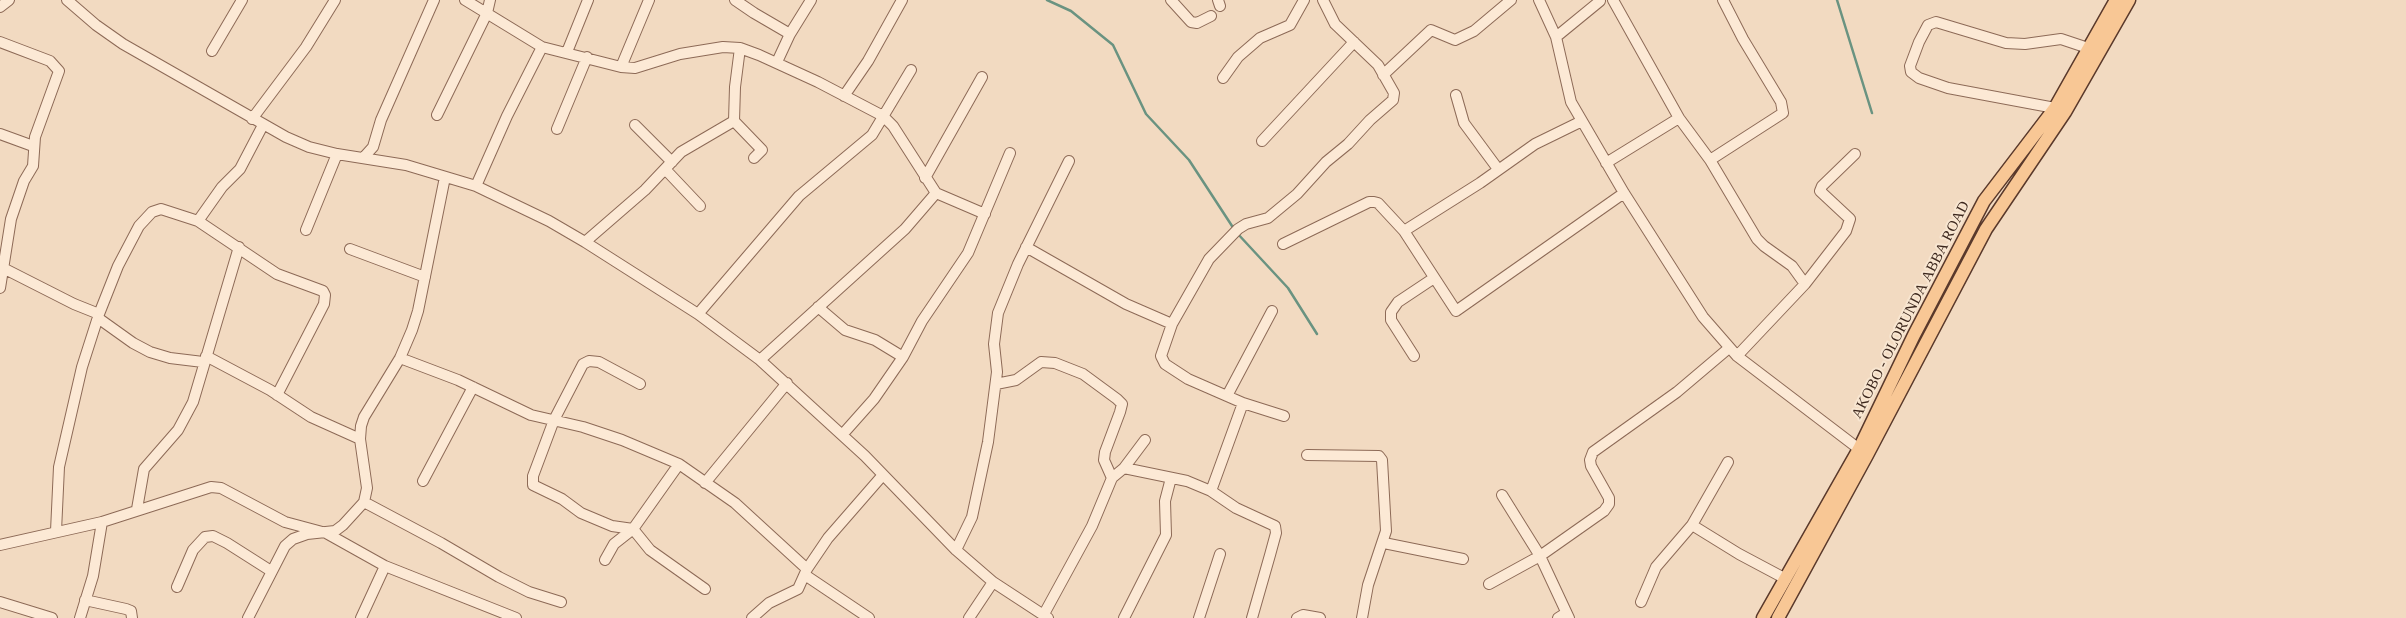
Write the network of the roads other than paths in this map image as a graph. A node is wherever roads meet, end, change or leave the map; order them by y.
1 (9, 0) edge
2 (67, 0) edge
3 (242, 0) edge
4 (335, 0) edge
5 (434, 0) edge
6 (465, 0) edge
7 (490, 0) edge
8 (588, 0) edge
9 (649, 0) edge
10 (736, 0) edge
11 (811, 0) edge
12 (902, 0) edge
13 (1171, 0) edge
14 (1304, 0) edge
15 (1323, 0) edge
16 (1511, 0) edge
17 (1539, 0) edge
18 (1600, 0) edge
19 (1613, 0) edge
20 (1723, 0) edge
21 (2116, 0) edge
22 (2129, 0) edge
23 (0, 7) edge
24 (487, 13) junction
25 (1211, 16) dead end
26 (790, 34) junction
27 (1556, 36) junction
28 (0, 42) edge
29 (1354, 42) junction
30 (542, 47) junction
31 (740, 48) junction
32 (2088, 48) junction
33 (212, 51) dead end
34 (567, 52) junction
35 (586, 57) junction
36 (777, 62) junction
37 (621, 67) junction
38 (911, 70) dead end
39 (1383, 75) junction
40 (982, 77) dead end
41 (1223, 78) dead end
42 (1456, 95) dead end
43 (844, 96) junction
44 (2055, 108) junction
45 (437, 114) dead end
46 (884, 116) junction
47 (1679, 118) junction
48 (252, 119) junction
49 (734, 121) junction
50 (1582, 121) junction
51 (264, 125) junction
52 (635, 125) dead end
53 (557, 129) dead end
54 (0, 134) edge
55 (1262, 140) dead end
56 (33, 146) junction
57 (1010, 153) dead end
58 (337, 154) junction
59 (1855, 154) dead end
60 (363, 158) junction
61 (754, 158) dead end
62 (1710, 160) junction
63 (1069, 161) dead end
64 (1606, 163) junction
65 (668, 166) junction
66 (1498, 169) junction
67 (445, 177) junction
68 (924, 178) junction
69 (476, 186) junction
70 (936, 193) junction
71 (1624, 193) junction
72 (700, 206) dead end
73 (985, 214) junction
74 (198, 221) junction
75 (306, 230) dead end
76 (1404, 231) junction
77 (585, 242) junction
78 (1282, 244) dead end
79 (4, 245) edge
80 (239, 247) junction
81 (1026, 247) junction
82 (350, 249) dead end
83 (4, 269) junction
84 (1949, 269) junction
85 (1961, 276) junction
86 (425, 277) junction
87 (1434, 278) junction
88 (1805, 284) junction
89 (0, 288) edge
90 (818, 307) junction
91 (1272, 311) dead end
92 (698, 314) junction
93 (98, 316) junction
94 (1172, 324) junction
95 (1729, 348) junction
96 (1414, 356) dead end
97 (1737, 356) junction
98 (904, 357) junction
99 (400, 358) junction
100 (205, 359) junction
101 (760, 360) junction
102 (787, 383) junction
103 (640, 384) dead end
104 (996, 384) junction
105 (473, 387) junction
106 (1228, 394) junction
107 (277, 395) junction
108 (1243, 403) junction
109 (1284, 416) dead end
110 (554, 420) junction
111 (842, 435) junction
112 (360, 439) junction
113 (1145, 440) dead end
114 (1859, 449) junction
115 (1307, 455) dead end
116 (1728, 462) dead end
117 (679, 464) junction
118 (1124, 468) junction
119 (882, 476) junction
120 (1112, 478) junction
121 (1171, 478) junction
122 (423, 481) dead end
123 (705, 483) junction
124 (1211, 491) junction
125 (1502, 495) dead end
126 (364, 502) junction
127 (137, 509) junction
128 (102, 522) junction
129 (1692, 525) junction
130 (633, 529) junction
131 (56, 531) junction
132 (326, 533) junction
133 (1384, 543) junction
134 (1, 548) edge
135 (956, 550) junction
136 (1220, 554) dead end
137 (1540, 556) junction
138 (605, 560) dead end
139 (1462, 560) dead end
140 (385, 566) junction
141 (271, 570) junction
142 (806, 572) junction
143 (1786, 579) junction
144 (993, 582) junction
145 (1489, 584) dead end
146 (177, 587) dead end
147 (705, 589) dead end
148 (85, 600) junction
149 (0, 602) edge
150 (561, 602) dead end
151 (1641, 602) dead end
152 (1046, 616) edge
153 (1564, 616) edge
154 (52, 618) edge
155 (80, 618) edge
156 (132, 618) edge
157 (248, 618) edge
158 (361, 618) edge
159 (516, 618) edge
160 (752, 618) edge
161 (868, 618) edge
162 (969, 618) edge
163 (1124, 618) edge
164 (1198, 618) edge
165 (1252, 618) edge
166 (1298, 618) edge
167 (1320, 618) edge
168 (1362, 618) edge
169 (1763, 618) edge
170 (1778, 618) edge

1 - 23 street
2 - 48 street
3 - 33 street
4 - 48 street
5 - 60 street
6 - 24 street
7 - 24 street
8 - 34 street
9 - 37 street
10 - 26 street
11 - 26 street
12 - 43 street
13 - 25 street
14 - 41 street
15 - 29 street
16 - 39 street
17 - 27 street
18 - 27 street
19 - 47 street
20 - 62 street
21 - 32 main road, AKOBO - OLORUNDA ABBA ROAD
22 - 85 main road, AKOBO - OLORUNDA ABBA ROAD
24 - 30 street
24 - 45 street
26 - 36 street
27 - 50 street
28 - 56 street
29 - 39 street
29 - 55 street
30 - 34 street
30 - 69 street
31 - 36 street
31 - 37 street
31 - 49 street
32 - 44 main road, AKOBO - OLORUNDA ABBA ROAD
32 - 44 street
34 - 35 street
35 - 37 street
35 - 53 street
36 - 43 street
38 - 46 street
39 - 94 street
40 - 68 street
42 - 66 street
43 - 46 street
44 - 84 main road, AKOBO - OLORUNDA ABBA ROAD
46 - 68 street
46 - 92 street
47 - 62 street
47 - 64 street
48 - 51 street
49 - 61 street
49 - 65 street
50 - 64 street
50 - 66 street
51 - 58 street
51 - 74 street
52 - 65 street
54 - 56 street
56 - 79 street
57 - 73 street
58 - 60 street
58 - 75 street
59 - 88 street
60 - 67 street
62 - 88 street
63 - 81 street
64 - 71 street
65 - 72 street
65 - 77 street
66 - 76 street
67 - 69 street
67 - 86 street
68 - 70 street
69 - 77 street
70 - 73 street
70 - 90 street
71 - 87 street
71 - 95 street
73 - 98 street
74 - 80 street
74 - 93 street
76 - 78 street
76 - 87 street
77 - 92 street
79 - 83 street
80 - 100 street
80 - 107 street
81 - 94 street
81 - 104 street
82 - 86 street
83 - 89 street
83 - 93 street
84 - 85 main road
84 - 114 main road, AKOBO - OLORUNDA ABBA ROAD
85 - 170 main road, AKOBO - OLORUNDA ABBA ROAD
86 - 99 street
87 - 96 street
88 - 97 street
90 - 98 street
90 - 101 street
91 - 106 street
92 - 101 street
93 - 100 street
93 - 131 street
94 - 106 street
95 - 97 street
95 - 137 street
97 - 114 street
98 - 111 street
99 - 105 street
99 - 112 street
100 - 107 street
100 - 127 street
101 - 102 street
102 - 111 street
102 - 123 street
103 - 110 street
104 - 120 street
104 - 135 street
105 - 110 street
105 - 122 street
106 - 108 street
107 - 112 street
108 - 109 street
108 - 124 street
110 - 117 street
110 - 130 street
111 - 119 street
112 - 126 street
113 - 118 street
114 - 143 main road, AKOBO - OLORUNDA ABBA ROAD
115 - 133 street
116 - 129 street
117 - 123 street
117 - 130 street
118 - 120 street
118 - 121 street
119 - 135 street
119 - 142 street
120 - 152 street
121 - 124 street
121 - 163 street
123 - 142 street
124 - 165 street
125 - 137 street
126 - 132 street
126 - 150 street
127 - 128 street
127 - 132 street
128 - 131 street
128 - 148 street
129 - 143 street
129 - 151 street
130 - 138 street
130 - 147 street
131 - 134 street
132 - 140 street
132 - 141 street
133 - 139 street
133 - 168 street
135 - 144 street
136 - 164 street
137 - 145 street
137 - 153 street
140 - 158 street
140 - 159 street
141 - 146 street
141 - 157 street
142 - 160 street
142 - 161 street
143 - 169 main road, AKOBO - OLORUNDA ABBA ROAD
144 - 152 street
144 - 162 street
148 - 155 street
148 - 156 street
149 - 154 street
166 - 167 street

